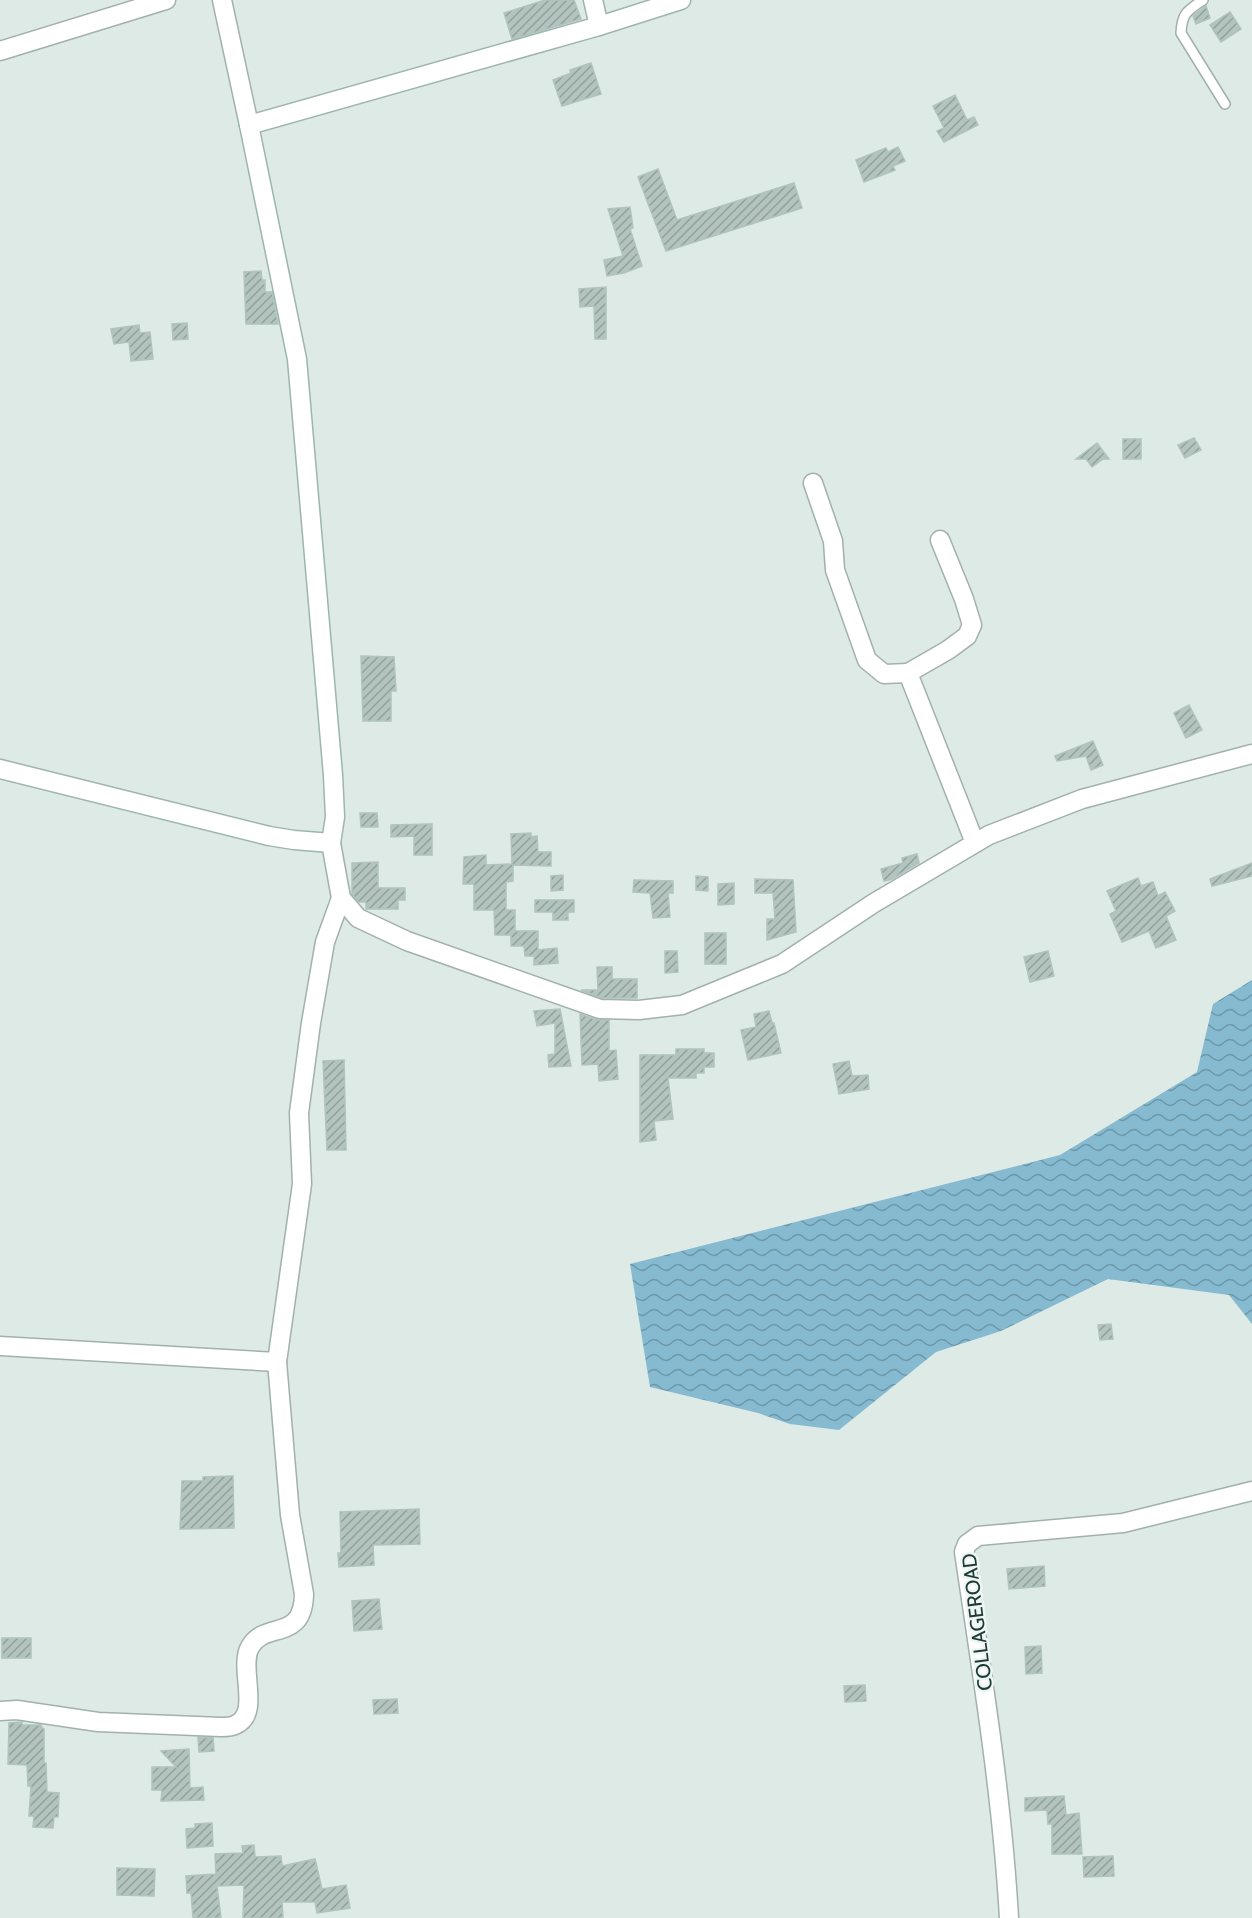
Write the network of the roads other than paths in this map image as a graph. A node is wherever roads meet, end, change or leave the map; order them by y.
1 (166, 0) edge
2 (222, 0) edge
3 (593, 0) edge
4 (681, 0) edge
5 (1203, 0) edge
6 (599, 26) junction
7 (0, 51) edge
8 (1225, 104) dead end
9 (249, 125) junction
10 (813, 483) dead end
11 (940, 540) dead end
12 (908, 673) junction
13 (1252, 754) edge
14 (0, 769) edge
15 (331, 843) junction
16 (975, 843) junction
17 (341, 898) junction
18 (0, 1346) edge
19 (278, 1362) junction
20 (1252, 1491) edge
21 (0, 1711) edge
22 (1009, 1918) edge

1 - 7 street
2 - 9 street
3 - 6 street
4 - 6 street
5 - 8 lane
6 - 9 street
9 - 15 street
10 - 12 street
11 - 12 street
12 - 16 street
13 - 16 street
14 - 15 street
15 - 17 street
16 - 17 street
17 - 19 street
18 - 19 street
19 - 21 street
20 - 22 street, COLLAGEROAD

